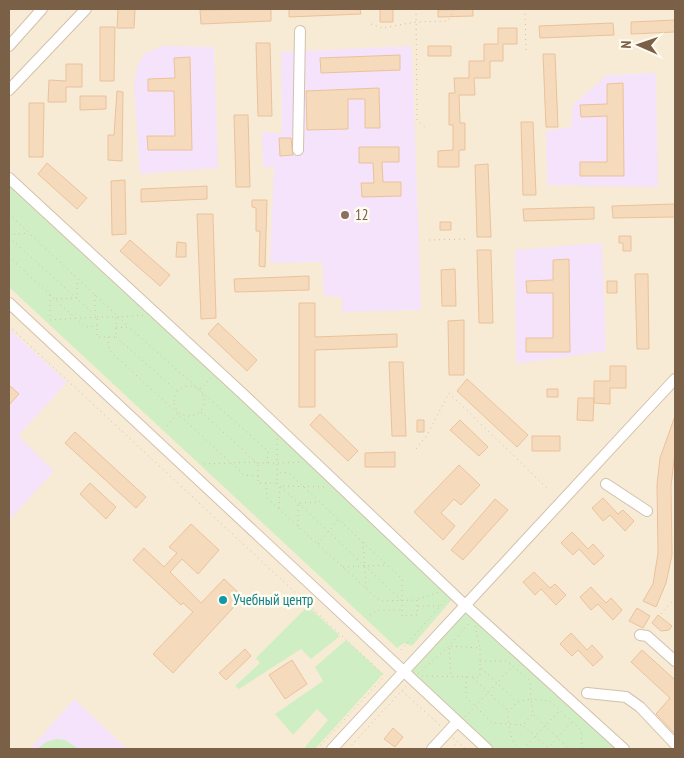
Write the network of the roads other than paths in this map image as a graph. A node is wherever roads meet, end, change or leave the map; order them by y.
1 (42, 9) edge
2 (86, 9) edge
3 (300, 31) dead end
4 (9, 46) edge
5 (9, 90) edge
6 (298, 150) dead end
7 (9, 178) edge
8 (9, 303) edge
9 (675, 379) edge
10 (606, 484) dead end
11 (647, 511) dead end
12 (464, 604) junction
13 (640, 636) dead end
14 (675, 662) edge
15 (404, 671) junction
16 (587, 693) dead end
17 (461, 719) junction
18 (675, 744) edge
19 (332, 749) edge
20 (432, 749) edge
21 (487, 749) edge
22 (624, 749) edge

1 - 4 street
2 - 5 street
3 - 6 street
7 - 12 street
8 - 15 street
9 - 12 street
10 - 11 street
12 - 15 street
12 - 22 street
13 - 14 street
15 - 17 street
15 - 19 street
16 - 18 street
17 - 20 street
17 - 21 street

